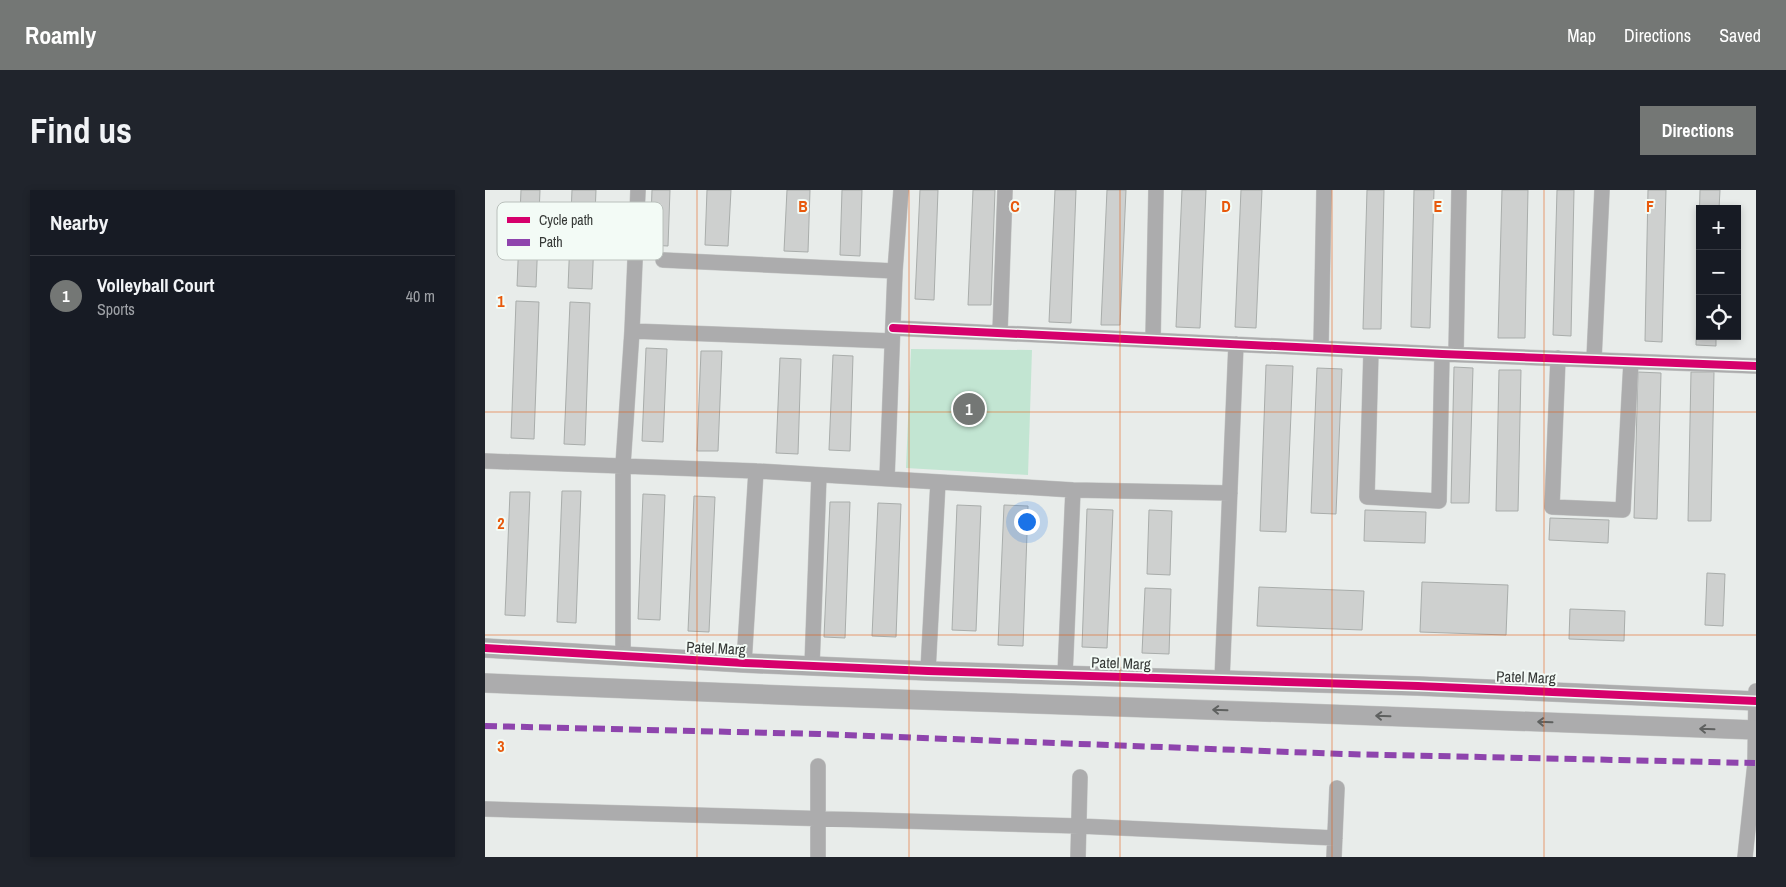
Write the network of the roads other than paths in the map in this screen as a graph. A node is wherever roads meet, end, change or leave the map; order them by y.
1 (901, 190) edge
2 (1005, 190) edge
3 (1156, 190) edge
4 (1324, 190) edge
5 (1459, 190) edge
6 (1602, 190) edge
7 (635, 260) edge
8 (663, 260) dead end
9 (895, 271) junction
10 (632, 331) junction
11 (1000, 332) junction
12 (893, 335) junction
13 (1153, 339) junction
14 (1236, 344) junction
15 (1321, 347) junction
16 (1371, 351) junction
17 (1449, 354) junction
18 (1558, 358) junction
19 (1594, 360) junction
20 (1631, 362) junction
21 (1756, 366) edge
22 (485, 461) edge
23 (623, 465) junction
24 (756, 471) junction
25 (819, 475) junction
26 (887, 478) junction
27 (938, 482) junction
28 (1073, 490) junction
29 (1230, 493) junction
30 (485, 648) edge
31 (623, 656) junction
32 (743, 663) junction
33 (813, 666) junction
34 (928, 672) junction
35 (1065, 675) junction
36 (1222, 680) junction
37 (485, 683) edge
38 (1756, 698) edge
39 (1756, 730) edge
40 (818, 766) dead end
41 (1080, 777) dead end
42 (1337, 788) dead end
43 (485, 809) edge
44 (817, 818) junction
45 (1079, 826) junction
46 (1335, 838) junction
47 (817, 857) edge
48 (1078, 857) edge
49 (1334, 857) edge
50 (1745, 857) edge

1 - 9 street
2 - 11 street
3 - 13 street
4 - 15 street
5 - 17 street
6 - 19 street
7 - 10 street
8 - 9 street
9 - 12 street
10 - 12 street
10 - 23 street
11 - 12 street
11 - 13 street
12 - 26 street
13 - 14 street
14 - 15 street
14 - 29 street
15 - 16 street
16 - 17 street
16 - 17 street
17 - 18 street
18 - 19 street
18 - 20 street
19 - 20 street
20 - 21 street
22 - 23 street
23 - 24 street
23 - 31 street
24 - 25 street
24 - 32 street
25 - 26 street
25 - 33 street
26 - 27 street
27 - 28 street
27 - 34 street
28 - 29 street
28 - 35 street
29 - 36 street
30 - 31 street, Patel Marg
31 - 32 street, Patel Marg
32 - 33 street, Patel Marg
33 - 34 street, Patel Marg
34 - 35 street, Patel Marg
35 - 36 street, Patel Marg
36 - 38 street, Patel Marg
39 -> 37 street
38 - 39 street
39 - 50 street
40 - 44 street
41 - 45 street
42 - 46 street
43 - 44 street
44 - 45 street
44 - 47 street
45 - 46 street
45 - 48 street
46 - 49 street

